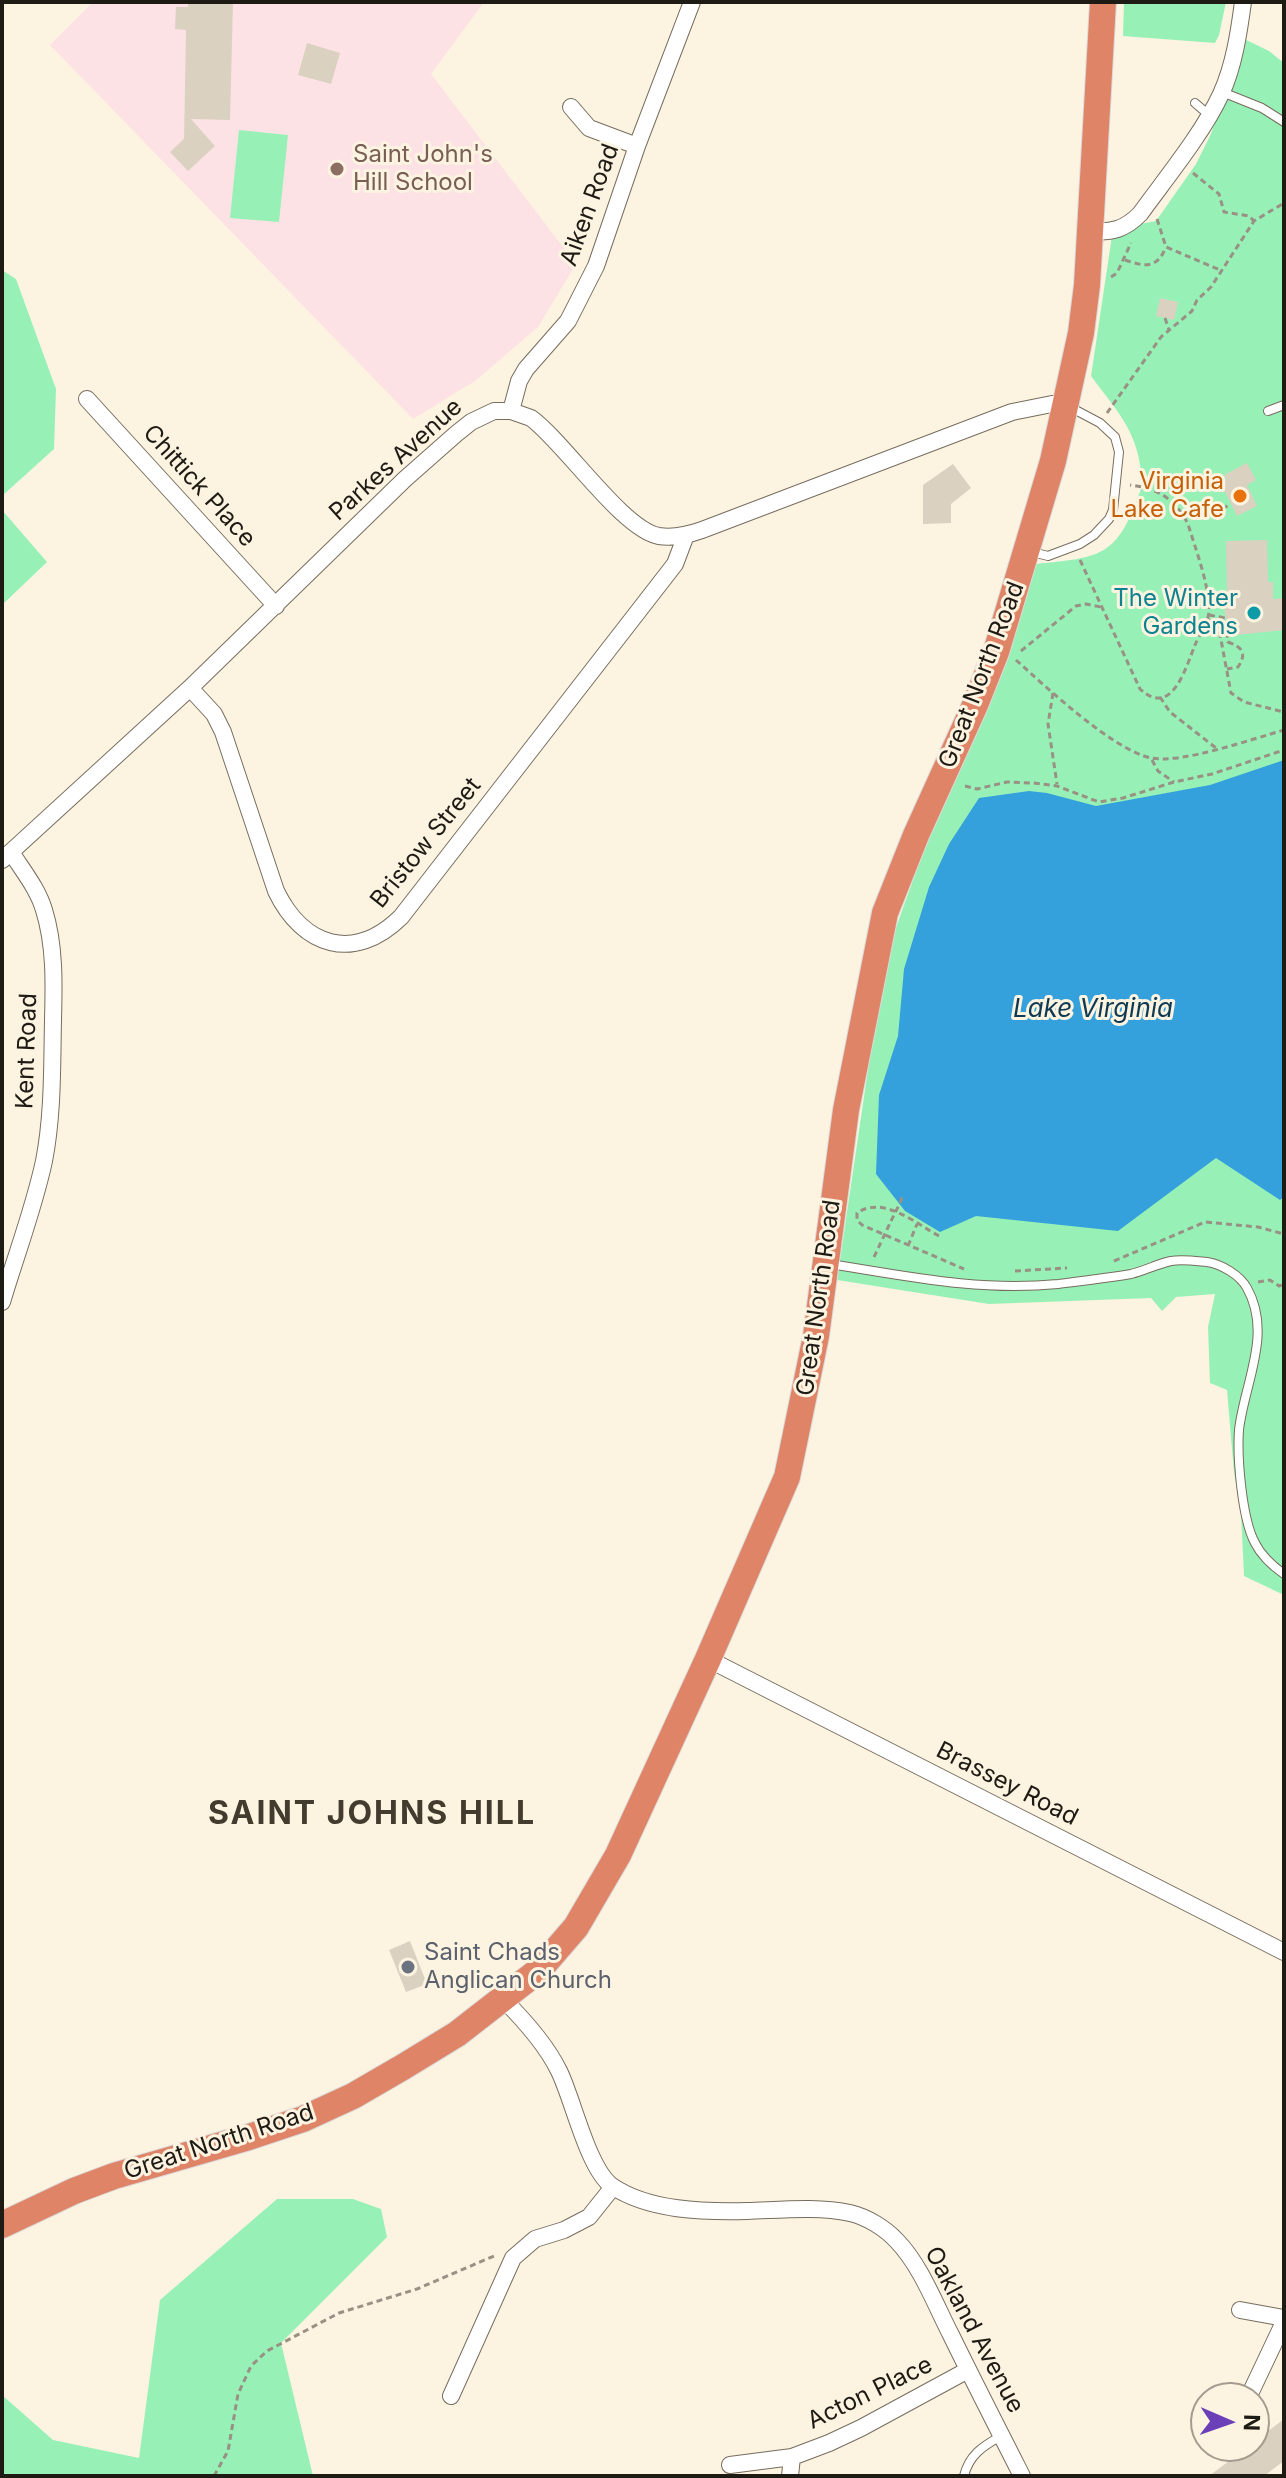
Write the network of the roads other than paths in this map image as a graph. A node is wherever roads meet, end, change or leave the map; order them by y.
1 (692, 2) edge
2 (1103, 2) edge
3 (1243, 2) edge
4 (1222, 92) junction
5 (1195, 103) dead end
6 (571, 107) dead end
7 (1209, 115) junction
8 (1284, 122) edge
9 (637, 146) junction
10 (1091, 231) junction
11 (87, 399) dead end
12 (1067, 405) junction
13 (1284, 405) edge
14 (511, 411) junction
15 (1268, 411) dead end
16 (686, 535) junction
17 (1028, 551) junction
18 (276, 606) junction
19 (190, 688) junction
20 (7, 856) edge
21 (825, 1263) junction
22 (2, 1302) edge
23 (1284, 1574) edge
24 (708, 1659) junction
25 (1284, 1952) edge
26 (503, 1999) junction
27 (613, 2187) junction
28 (3, 2223) edge
29 (1240, 2310) dead end
30 (1284, 2320) edge
31 (968, 2370) junction
32 (1255, 2382) edge
33 (451, 2396) dead end
34 (1002, 2436) junction
35 (792, 2457) junction
36 (730, 2465) dead end
37 (790, 2476) edge
38 (964, 2476) edge
39 (1022, 2476) edge

1 - 9 street, Aiken Road
2 - 10 highway, Great North Road
3 - 4 street
4 - 7 street
4 - 8 lane
5 - 7 lane
6 - 9 street
7 - 10 street
9 - 14 street, Aiken Road
10 - 12 highway, Great North Road
11 - 18 street, Chittick Place
12 - 16 street
12 - 17 highway, Great North Road
12 - 17 lane
13 - 15 lane
14 - 16 street
14 - 18 street, Parkes Avenue
16 - 19 street, Bristow Street
17 - 21 highway, Great North Road
18 - 19 street, Parkes Avenue
19 - 20 street, Parkes Avenue
20 - 22 street, Kent Road
21 - 23 lane
21 - 24 highway, Great North Road
24 - 25 street, Brassey Road
24 - 26 highway, Great North Road
26 - 27 street
26 - 28 highway, Great North Road
27 - 31 street, Oakland Avenue
27 - 33 street
29 - 30 street
30 - 32 street
31 - 34 street, Oakland Avenue
31 - 35 street, Acton Place
34 - 38 lane
34 - 39 street, Oakland Avenue
35 - 36 street, Acton Place
35 - 37 street, Acton Place

